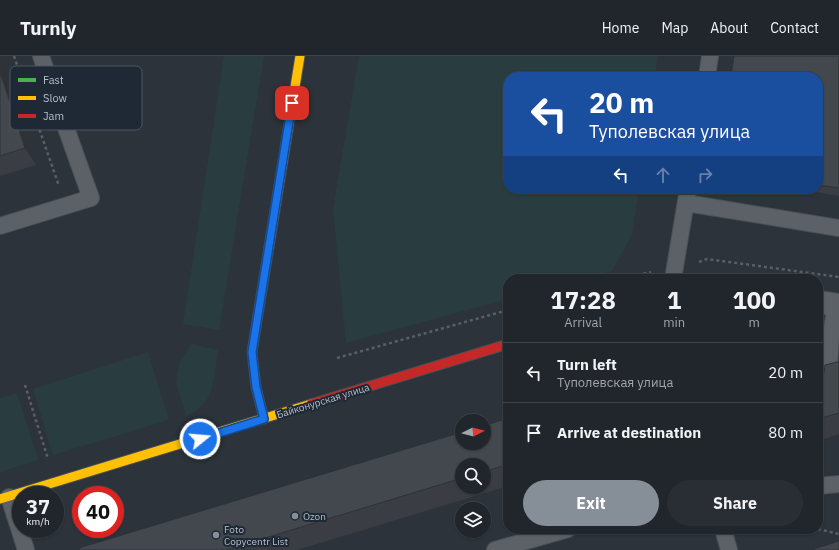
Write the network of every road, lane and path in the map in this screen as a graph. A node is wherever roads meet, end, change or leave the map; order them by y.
1 (14, 56) edge
2 (41, 56) edge
3 (300, 56) edge
4 (710, 56) edge
5 (17, 66) edge
6 (44, 66) edge
7 (708, 72) edge
8 (39, 130) edge
9 (67, 130) edge
10 (59, 187) dead end
11 (687, 196) edge
12 (0, 226) edge
13 (839, 228) edge
14 (674, 273) edge
15 (816, 274) edge
16 (823, 275) edge
17 (839, 277) edge
18 (831, 304) edge
19 (503, 311) edge
20 (503, 346) edge
21 (337, 358) dead end
22 (25, 385) dead end
23 (828, 386) edge
24 (264, 419) junction
25 (56, 482) junction
26 (839, 484) edge
27 (823, 486) edge
28 (4, 498) edge
29 (823, 530) edge
30 (551, 534) edge
31 (724, 534) edge
32 (839, 534) edge
33 (26, 550) edge
34 (495, 550) edge
35 (729, 550) edge

1 - 5 path
2 - 6 lane
3 - 24 street
4 - 7 lane
8 - 10 path
9 - 12 lane
11 - 13 lane
11 - 14 lane
14 - 15 path
16 - 17 path
18 - 23 lane
19 - 21 path
20 - 24 street, Байконурская улица
22 - 25 path
24 - 25 street, Байконурская улица
25 - 28 street, Байконурская улица
26 - 27 lane
28 - 33 lane
29 - 32 path
30 - 34 lane
31 - 35 lane

